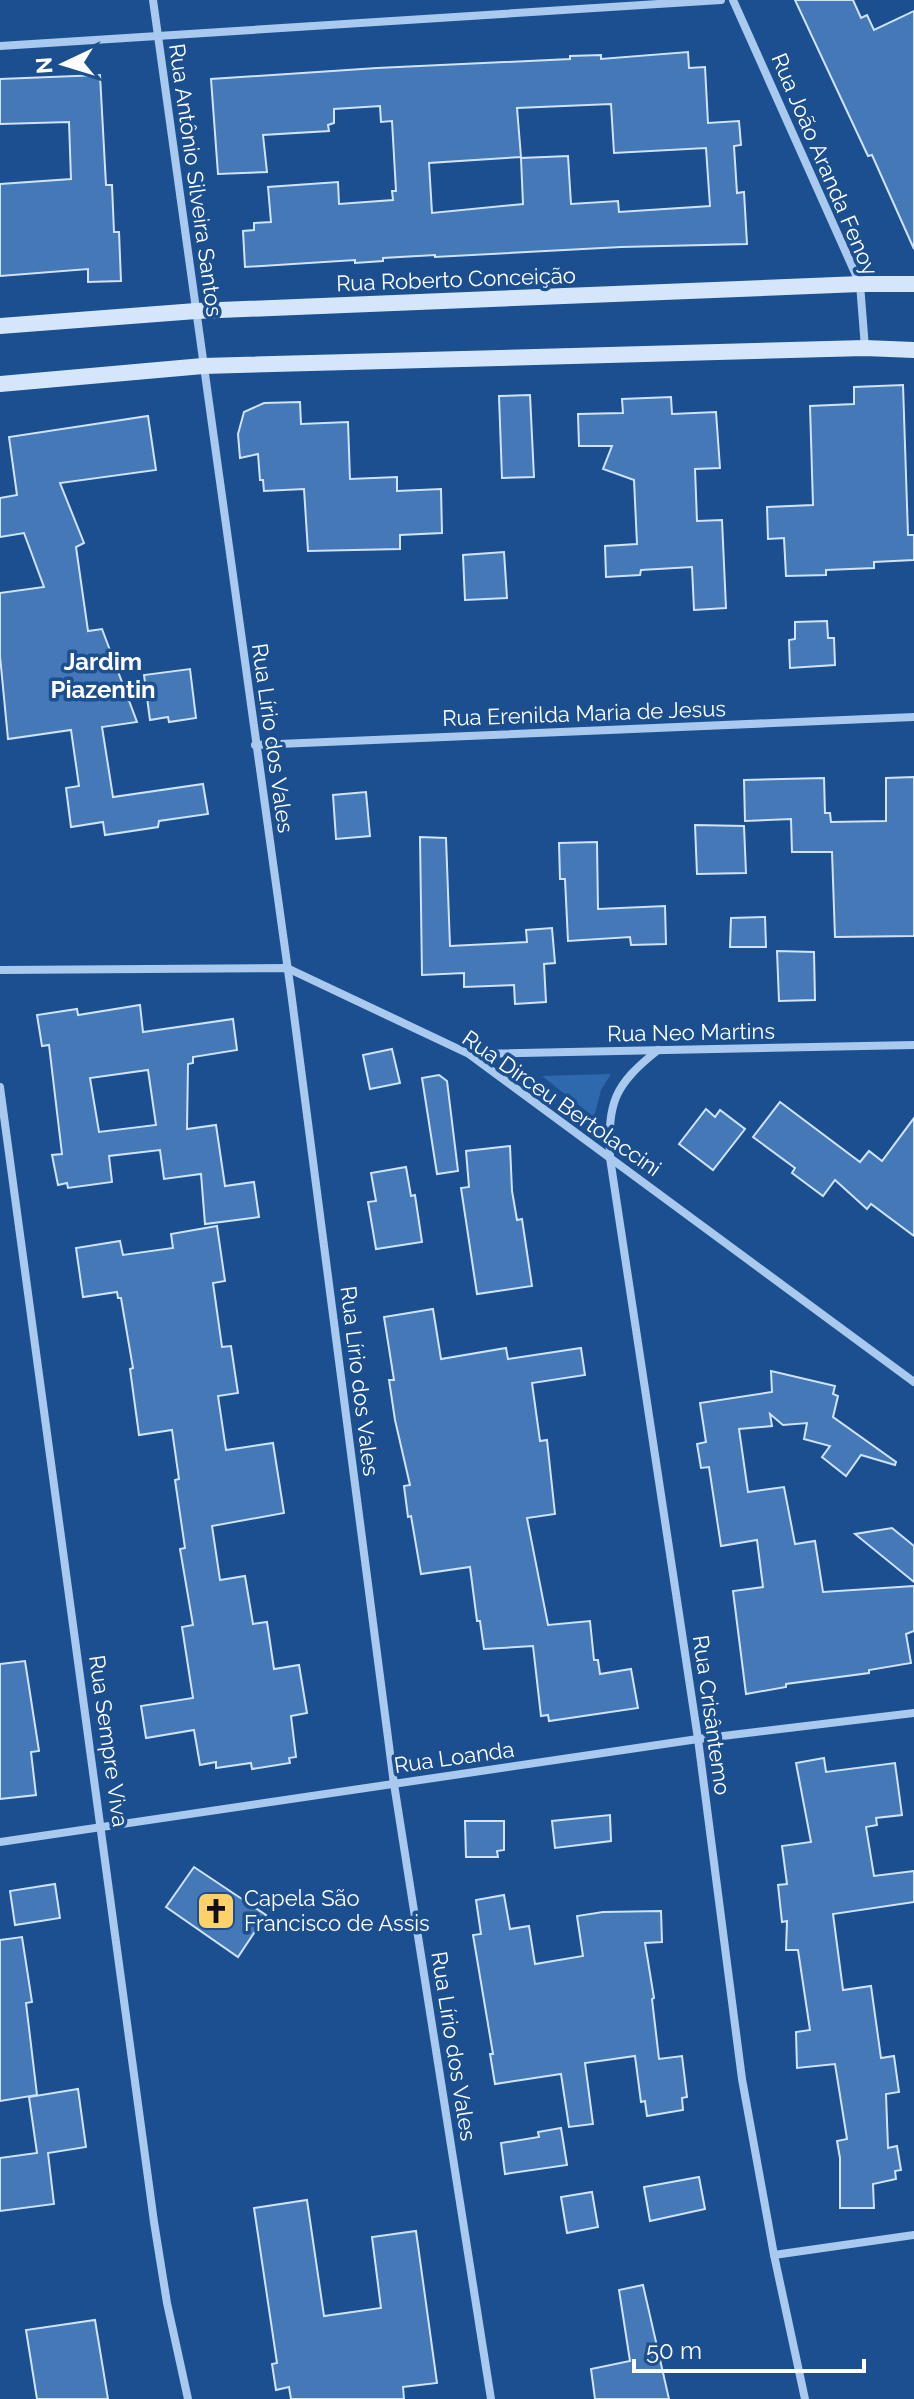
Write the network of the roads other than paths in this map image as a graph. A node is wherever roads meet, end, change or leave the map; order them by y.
1 (153, 0) edge
2 (721, 0) edge
3 (733, 0) edge
4 (158, 36) junction
5 (0, 46) edge
6 (860, 284) junction
7 (914, 284) edge
8 (196, 311) junction
9 (0, 326) edge
10 (865, 348) junction
11 (914, 350) edge
12 (203, 366) junction
13 (0, 384) edge
14 (914, 717) edge
15 (255, 745) junction
16 (287, 968) junction
17 (0, 970) edge
18 (914, 1045) edge
19 (658, 1050) junction
20 (469, 1054) junction
21 (0, 1087) edge
22 (610, 1158) junction
23 (914, 1382) edge
24 (914, 1713) edge
25 (698, 1739) junction
26 (394, 1784) junction
27 (103, 1828) junction
28 (0, 1842) edge
29 (914, 2235) edge
30 (774, 2255) junction
31 (188, 2399) edge
32 (491, 2399) edge
33 (805, 2399) edge

1 - 4 street, Rua Antônio Silveira Santos
2 - 4 street
3 - 6 street, Rua João Aranda Fenoy
4 - 5 street
4 - 8 street, Rua Antônio Silveira Santos
6 - 7 street, Rua Roberto Conceição
6 - 8 street, Rua Roberto Conceição
6 - 10 street, Rua João Aranda Fenoy
8 - 9 street, Rua Roberto Conceição
8 - 12 street, Rua Antônio Silveira Santos
10 - 11 street
10 - 12 street
12 - 13 street
12 - 15 street, Rua Lírio dos Vales
14 - 15 street, Rua Erenilda Maria de Jesus
15 - 16 street, Rua Lírio dos Vales
16 - 17 street, Rua Dirceu Bertolaccini
16 - 20 street, Rua Dirceu Bertolaccini
16 - 26 street, Rua Lírio dos Vales
18 - 19 street, Rua Neo Martins
19 - 20 street, Rua Neo Martins
19 - 22 street, Rua Crisântemo
20 - 22 street, Rua Dirceu Bertolaccini
21 - 27 street, Rua Sempre Viva
22 - 23 street, Rua Dirceu Bertolaccini
22 - 25 street, Rua Crisântemo
24 - 25 street, Rua Loanda
25 - 26 street, Rua Loanda
25 - 30 street, Rua Crisântemo
26 - 27 street, Rua Loanda
26 - 32 street, Rua Lírio dos Vales
27 - 28 street, Rua Loanda
27 - 31 street, Rua Sempre Viva
29 - 30 street
30 - 33 street, Rua Crisântemo

